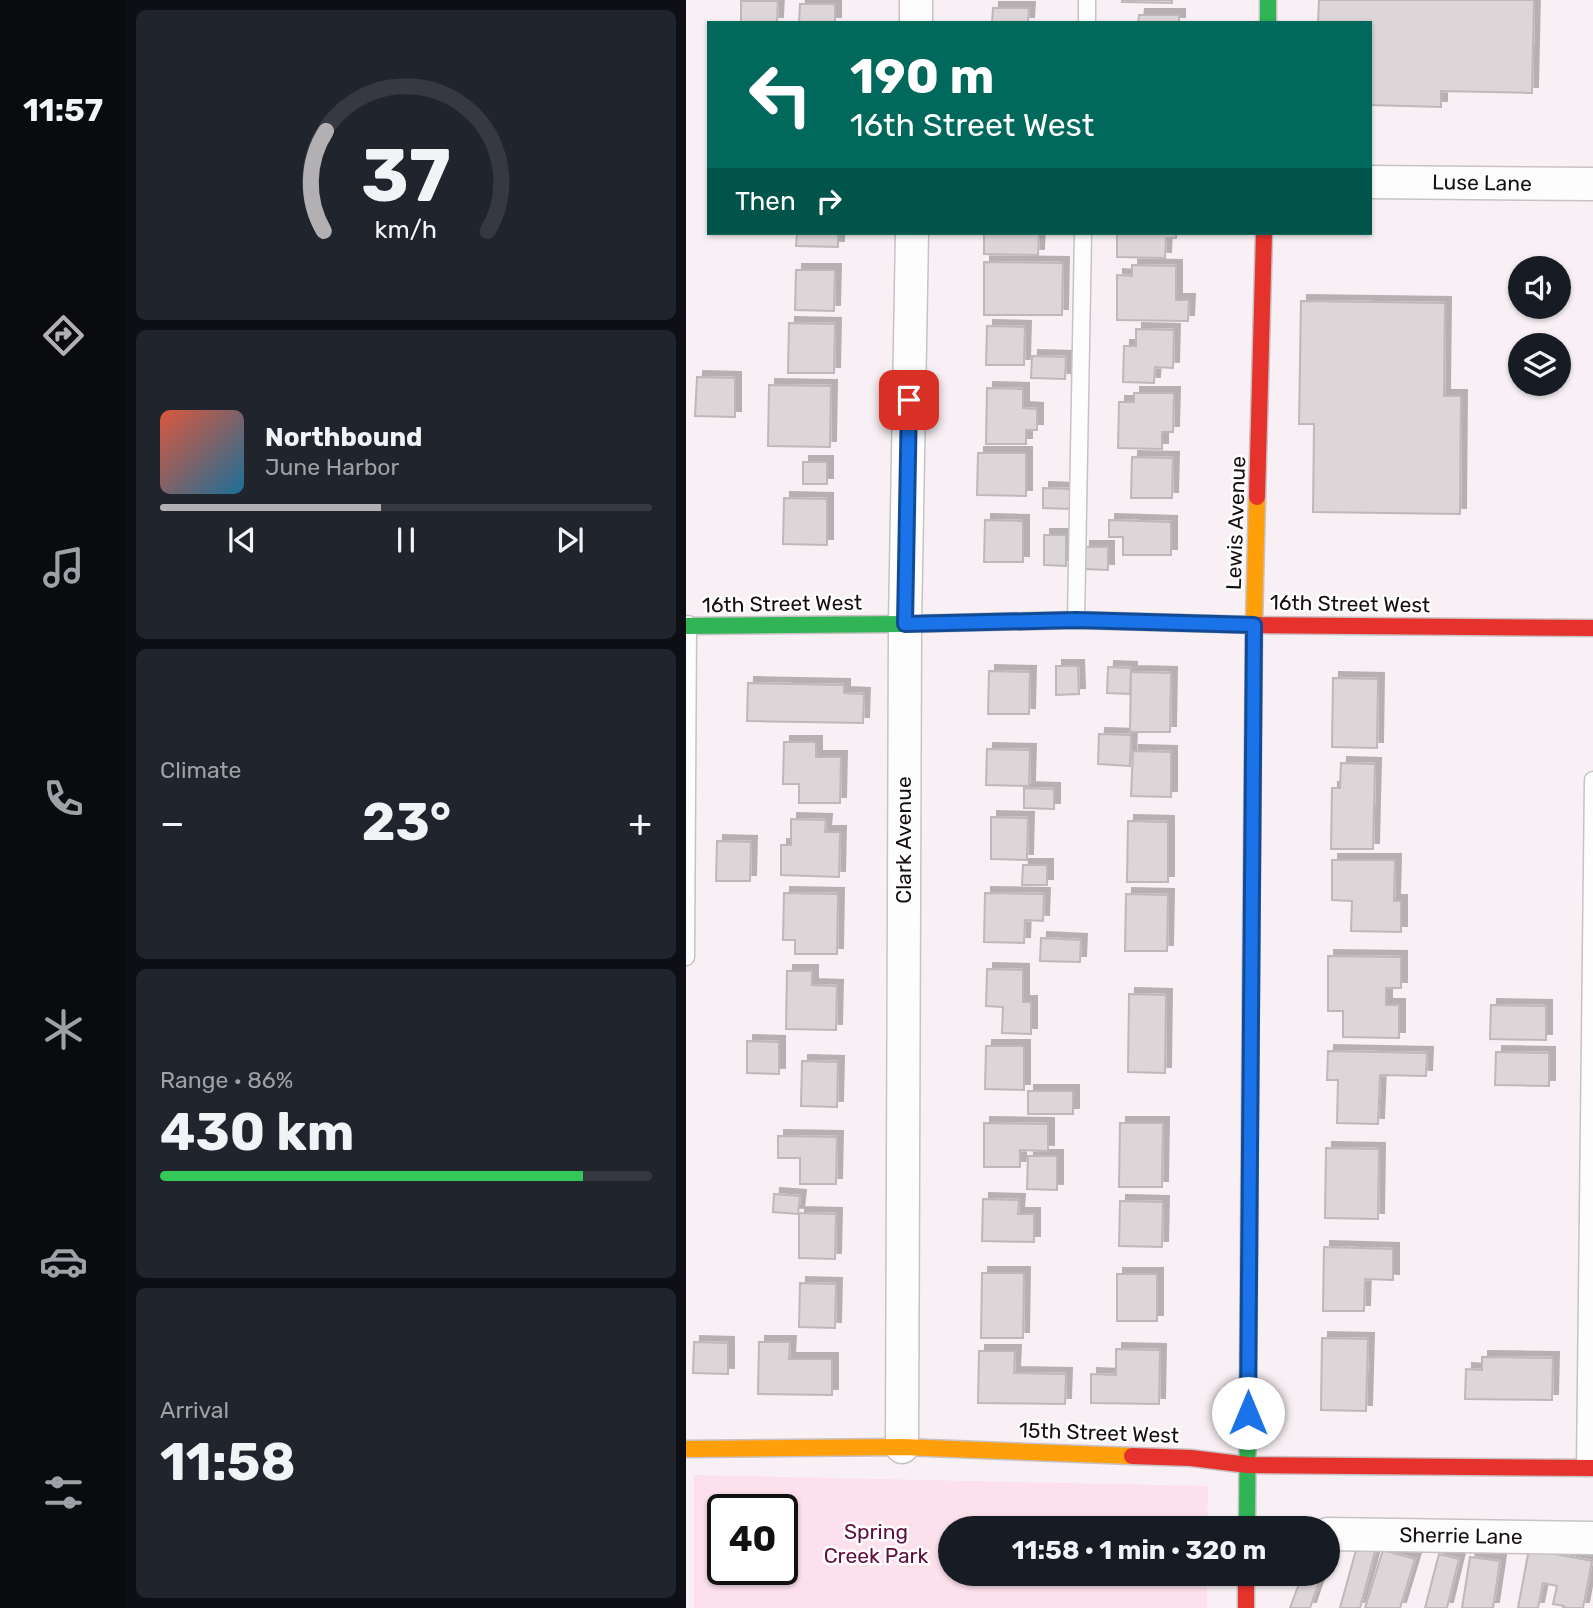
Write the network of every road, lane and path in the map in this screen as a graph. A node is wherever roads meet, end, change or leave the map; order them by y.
1 (916, 0) edge
2 (1087, 0) edge
3 (1268, 0) edge
4 (916, 21) edge
5 (1087, 21) edge
6 (1268, 21) edge
7 (1372, 182) edge
8 (1593, 184) edge
9 (912, 235) edge
10 (1083, 235) edge
11 (1264, 235) edge
12 (1076, 620) junction
13 (687, 624) edge
14 (905, 624) junction
15 (1254, 625) junction
16 (1593, 628) edge
17 (1593, 780) edge
18 (686, 957) edge
19 (902, 1447) junction
20 (686, 1449) edge
21 (1248, 1465) junction
22 (1589, 1468) edge
23 (1247, 1516) edge
24 (1340, 1534) edge
25 (1593, 1538) edge
26 (1246, 1586) edge
27 (1246, 1608) edge

1 - 4 street
2 - 5 lane
3 - 6 street
7 - 8 street, Luse Lane
9 - 14 street, Clark Avenue
10 - 12 lane
11 - 15 street, Lewis Avenue
12 - 14 street, 16th Street West
12 - 15 street, 16th Street West
13 - 14 street, 16th Street West
13 - 18 lane
14 - 19 street, Clark Avenue
15 - 16 street, 16th Street West
15 - 21 street, Lewis Avenue
17 - 22 lane
19 - 20 street, 15th Street West
19 - 21 street, 15th Street West
21 - 22 street, 15th Street West
21 - 23 street, Lewis Avenue
24 - 25 street, Sherrie Lane
26 - 27 street

